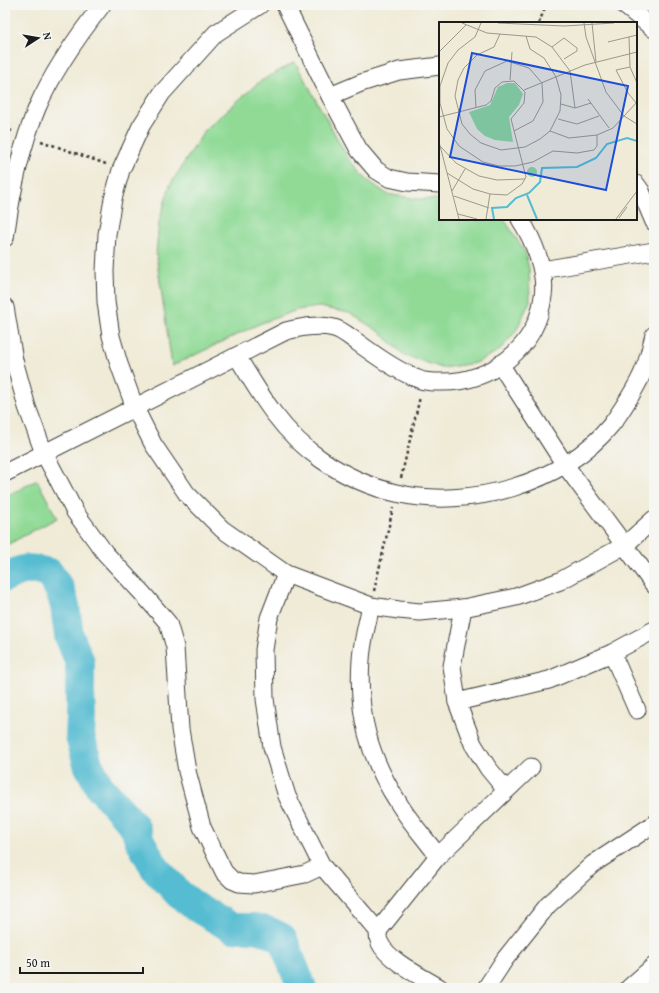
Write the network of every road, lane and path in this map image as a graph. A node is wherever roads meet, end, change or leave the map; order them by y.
1 (102, 5) edge
2 (260, 5) edge
3 (285, 5) edge
4 (546, 5) edge
5 (624, 5) edge
6 (539, 22) edge
7 (654, 29) edge
8 (439, 66) edge
9 (330, 96) junction
10 (5, 128) edge
11 (26, 136) junction
12 (121, 170) junction
13 (439, 184) edge
14 (637, 185) edge
15 (521, 220) edge
16 (654, 222) edge
17 (5, 238) edge
18 (654, 251) edge
19 (542, 270) junction
20 (5, 307) edge
21 (654, 336) edge
22 (236, 356) junction
23 (500, 364) junction
24 (135, 408) junction
25 (44, 453) junction
26 (565, 465) junction
27 (5, 473) edge
28 (654, 519) edge
29 (625, 545) junction
30 (286, 574) junction
31 (654, 586) edge
32 (371, 606) junction
33 (464, 608) junction
34 (654, 630) edge
35 (612, 653) junction
36 (457, 702) junction
37 (637, 710) dead end
38 (531, 767) dead end
39 (506, 790) junction
40 (654, 824) edge
41 (438, 856) junction
42 (322, 866) junction
43 (378, 931) junction
44 (654, 966) edge
45 (440, 988) edge
46 (486, 988) edge
47 (629, 988) edge

1 - 11 street
2 - 12 street
3 - 9 street
4 - 6 path
5 - 7 street
8 - 9 street
9 - 13 street
10 - 11 path
11 - 12 path
11 - 17 street
12 - 24 street
14 - 16 street
15 - 19 street
18 - 19 street
19 - 23 street
20 - 25 street
21 - 26 street
22 - 23 street
22 - 24 street
22 - 26 street
23 - 26 street
24 - 25 street
24 - 30 street
25 - 27 street
25 - 42 street
26 - 29 street
28 - 29 street
29 - 31 street
29 - 33 street
30 - 32 street
30 - 42 street
32 - 33 street
32 - 41 street
33 - 36 street
34 - 35 street
35 - 36 street
35 - 37 street
36 - 39 street
38 - 39 street
39 - 41 street
40 - 46 street
41 - 43 street
42 - 43 street
43 - 45 street
44 - 47 street

